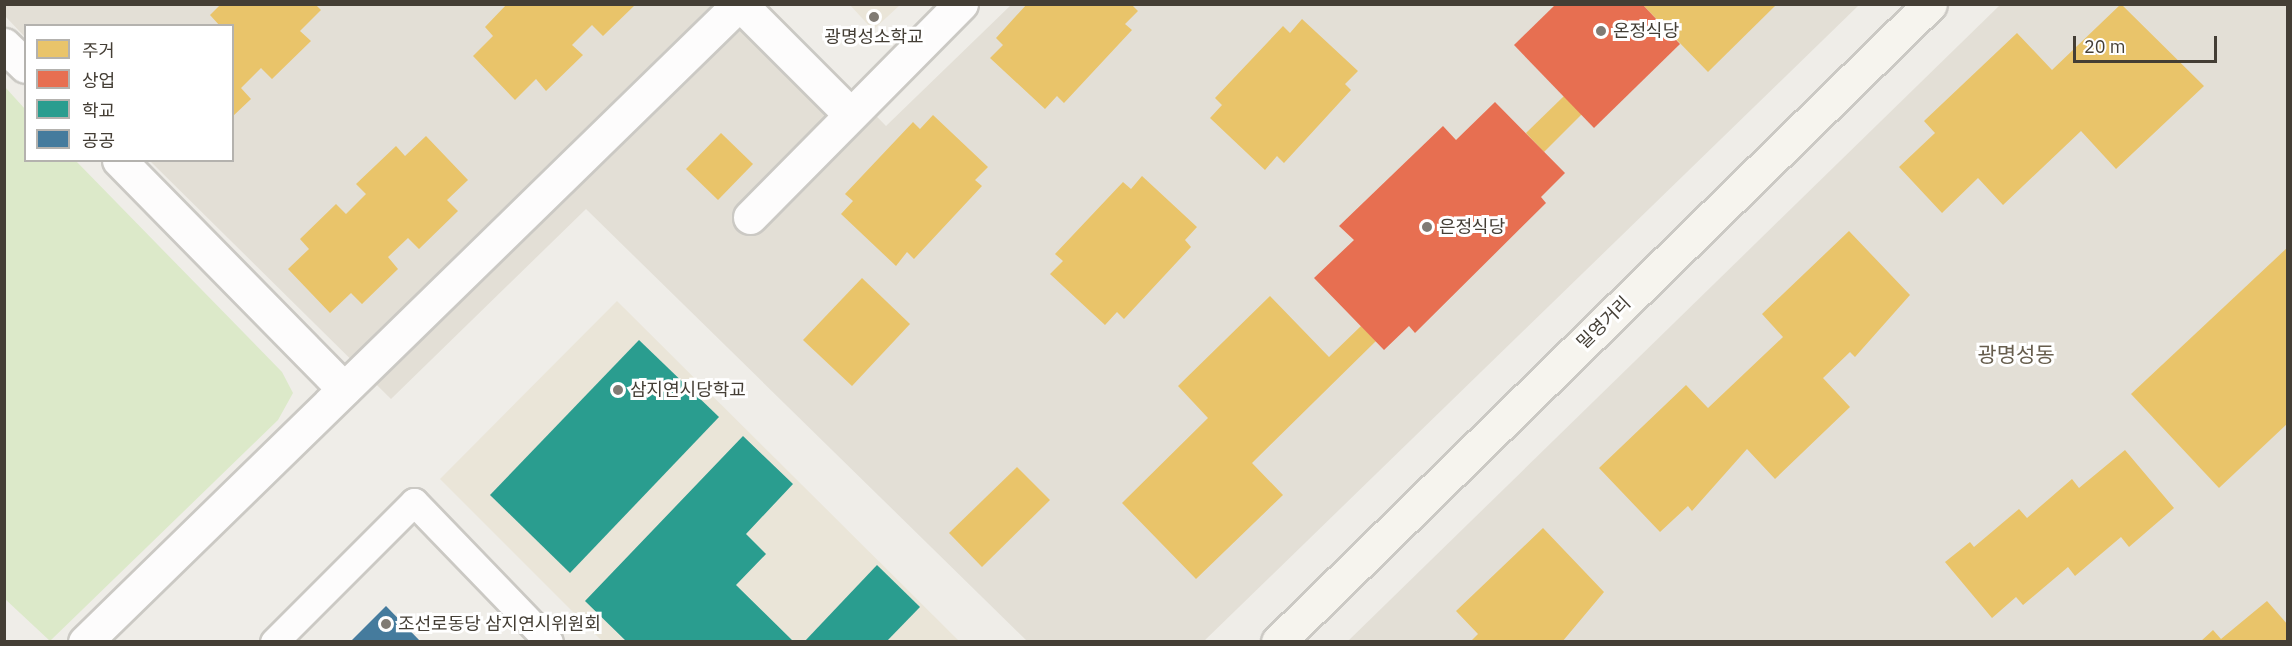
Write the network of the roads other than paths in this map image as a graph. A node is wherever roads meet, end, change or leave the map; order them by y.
1 (740, 4) edge
2 (961, 4) edge
3 (1930, 4) edge
4 (4, 45) edge
5 (24, 64) edge
6 (849, 113) junction
7 (121, 162) edge
8 (750, 217) dead end
9 (344, 389) junction
10 (86, 642) edge
11 (274, 642) edge
12 (549, 642) edge
13 (1278, 642) edge

1 - 6 street
1 - 9 street
2 - 6 street
3 - 13 main road, 밀영거리
4 - 5 street
6 - 8 street
7 - 9 street
9 - 10 street
11 - 12 lane

